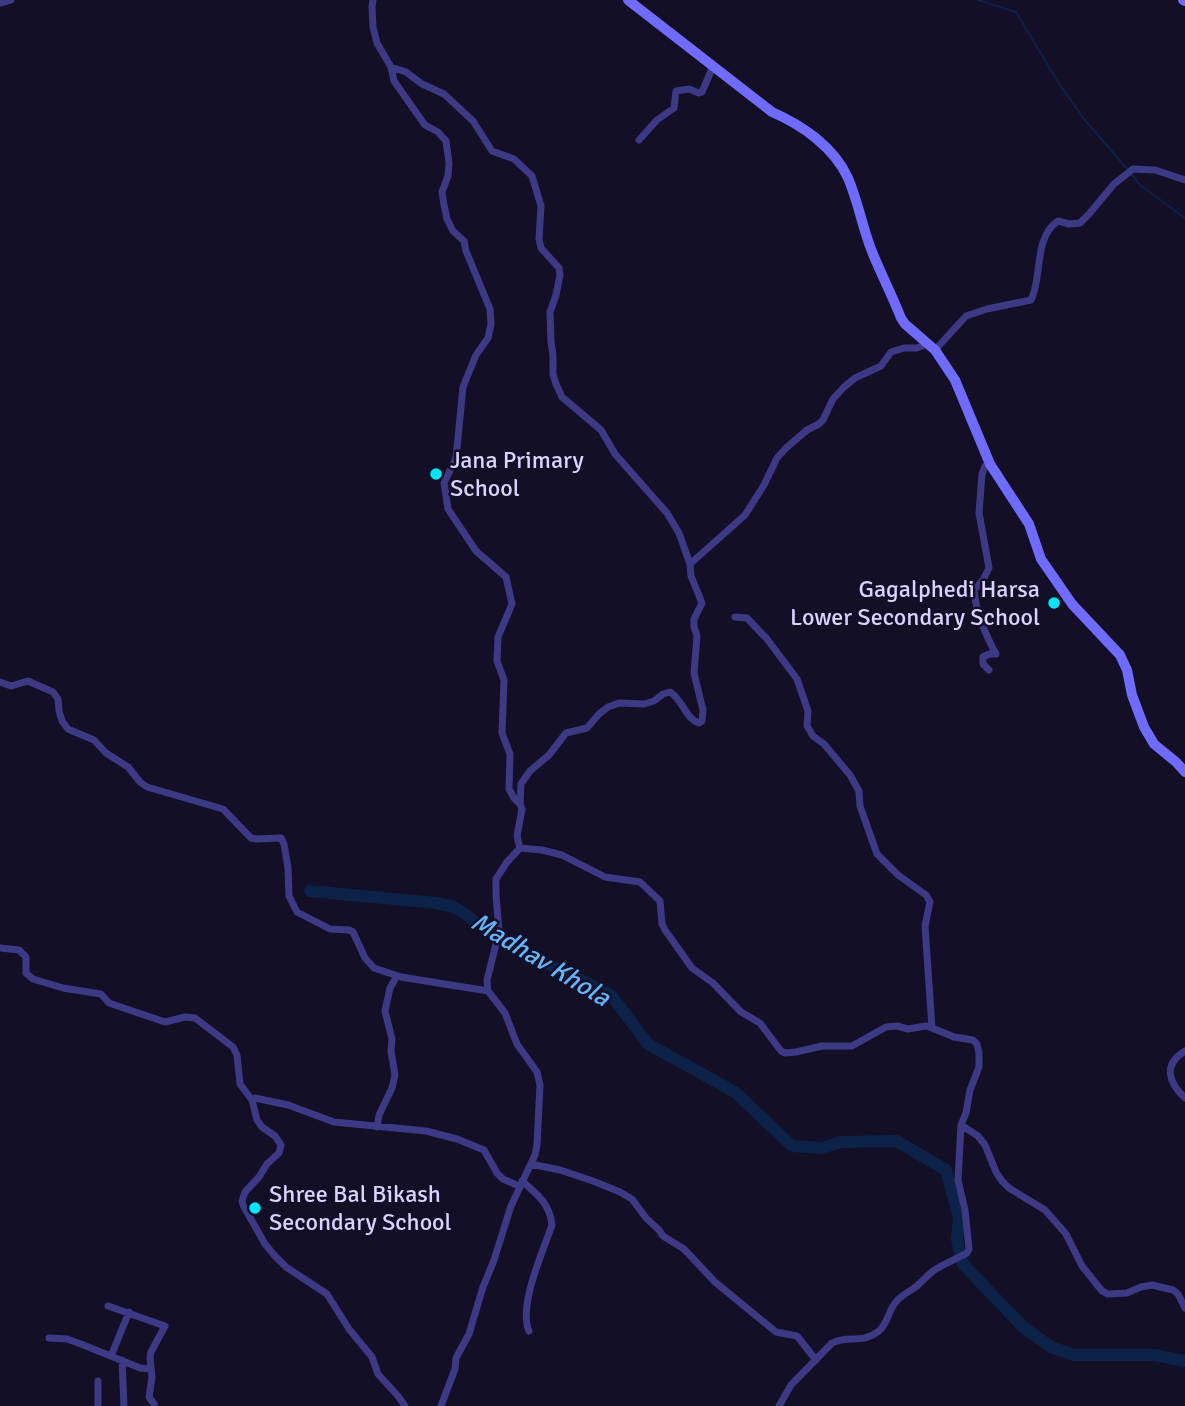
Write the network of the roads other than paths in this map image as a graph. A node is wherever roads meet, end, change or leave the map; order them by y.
1 (10, 0) edge
2 (373, 0) edge
3 (628, 0) edge
4 (0, 3) edge
5 (391, 67) junction
6 (715, 67) junction
7 (639, 140) dead end
8 (1185, 180) edge
9 (931, 347) junction
10 (990, 464) junction
11 (690, 564) junction
12 (735, 617) dead end
13 (989, 670) dead end
14 (0, 682) edge
15 (1185, 772) edge
16 (520, 804) junction
17 (520, 848) junction
18 (0, 948) edge
19 (397, 976) junction
20 (488, 991) junction
21 (932, 1028) junction
22 (1185, 1051) edge
23 (1185, 1098) edge
24 (252, 1100) junction
25 (961, 1125) junction
26 (377, 1127) junction
27 (531, 1164) junction
28 (520, 1184) junction
29 (108, 1306) dead end
30 (1185, 1308) edge
31 (129, 1312) junction
32 (529, 1331) dead end
33 (49, 1338) dead end
34 (111, 1356) junction
35 (122, 1360) junction
36 (816, 1360) junction
37 (151, 1369) junction
38 (98, 1381) dead end
39 (154, 1404) edge
40 (98, 1406) edge
41 (124, 1406) edge
42 (405, 1406) edge
43 (441, 1406) edge
44 (779, 1406) edge

1 - 4 street
2 - 5 street
3 - 6 street
5 - 11 street
5 - 16 street
6 - 7 street
6 - 9 street
8 - 9 street
9 - 10 street
9 - 11 street
10 - 13 street
10 - 15 street
11 - 16 street
12 - 21 street
14 - 19 street
16 - 17 street
17 - 20 street
17 - 21 street
18 - 24 street
19 - 20 street
19 - 26 street
20 - 27 street
21 - 25 street
22 - 23 street
24 - 26 street
24 - 42 street
25 - 30 street
25 - 36 street
26 - 28 street
27 - 28 street
27 - 36 street
28 - 32 street
28 - 43 street
29 - 31 street
31 - 34 street
31 - 37 street
33 - 34 street
34 - 35 street
35 - 37 street
35 - 41 street
36 - 44 street
37 - 39 street
38 - 40 street

